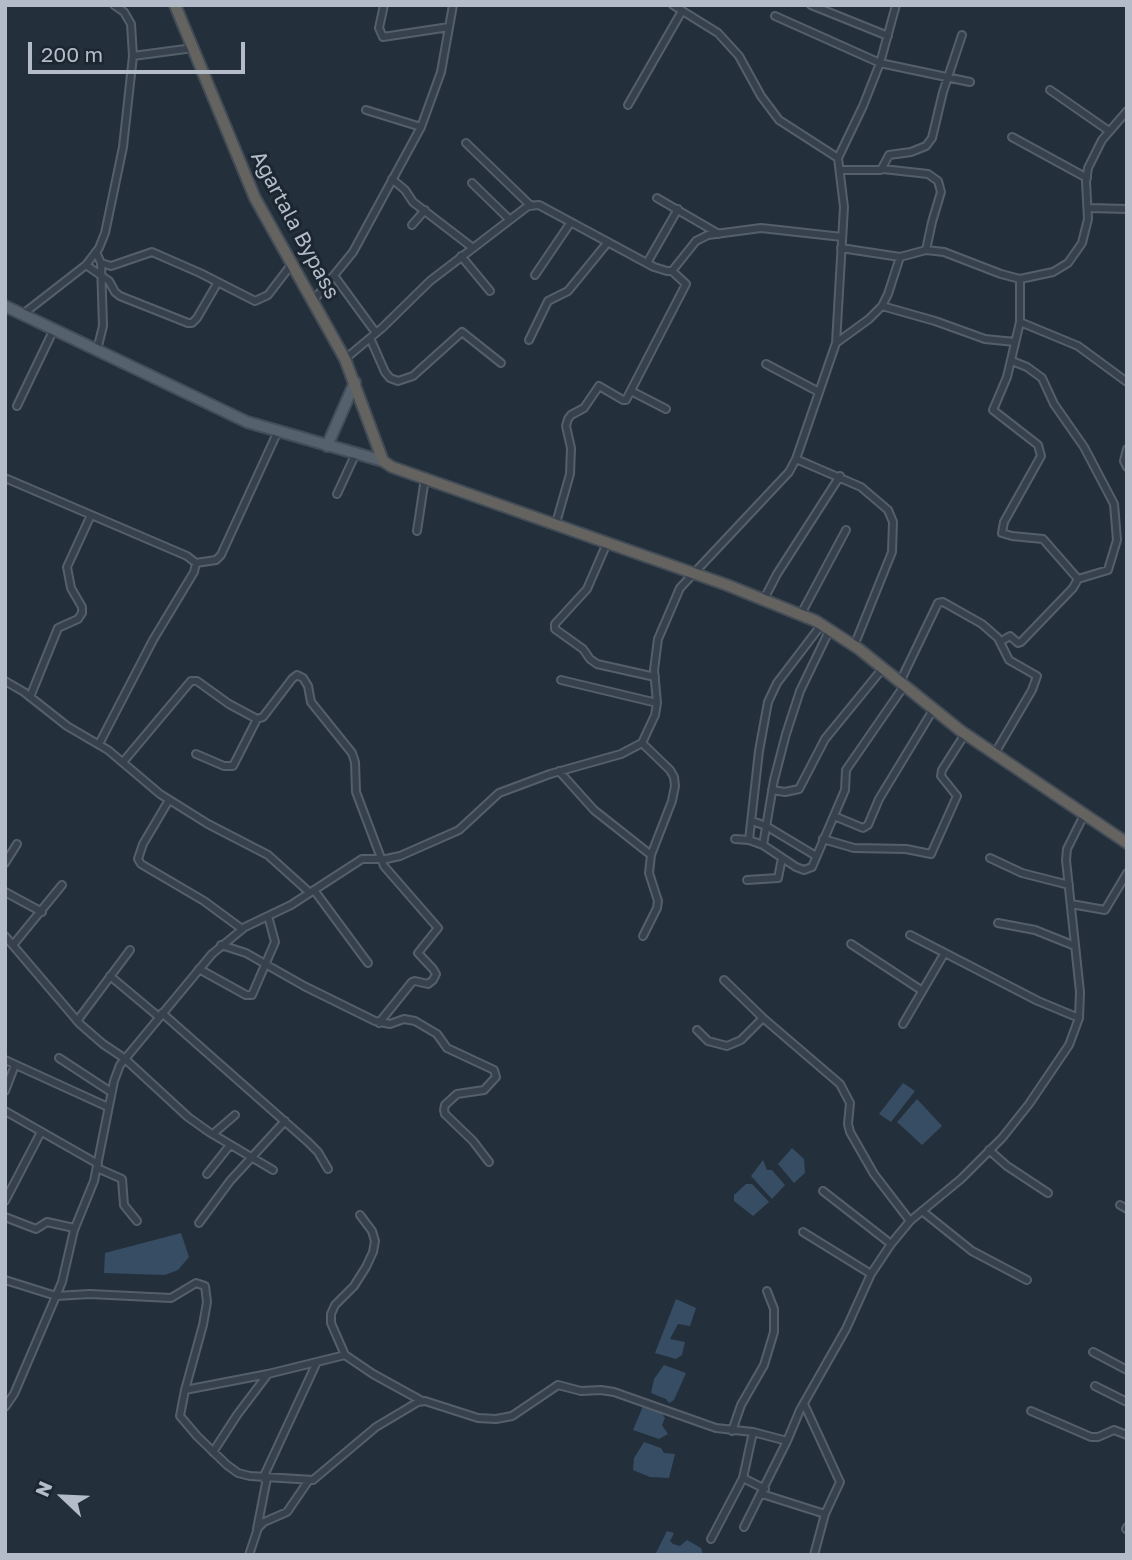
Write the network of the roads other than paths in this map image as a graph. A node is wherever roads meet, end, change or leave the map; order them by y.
1 (114, 5) edge
2 (175, 5) edge
3 (384, 5) edge
4 (453, 5) edge
5 (673, 5) edge
6 (811, 5) edge
7 (896, 5) edge
8 (682, 11) junction
9 (775, 16) dead end
10 (449, 27) junction
11 (962, 35) dead end
12 (888, 36) junction
13 (193, 48) junction
14 (133, 56) junction
15 (880, 63) junction
16 (949, 77) junction
17 (970, 82) dead end
18 (1050, 90) dead end
19 (628, 105) dead end
20 (366, 110) dead end
21 (1127, 111) edge
22 (421, 127) junction
23 (1109, 131) junction
24 (1012, 137) dead end
25 (467, 143) dead end
26 (838, 158) junction
27 (883, 169) junction
28 (840, 170) junction
29 (1087, 178) junction
30 (392, 179) junction
31 (472, 183) dead end
32 (657, 198) dead end
33 (531, 206) junction
34 (1088, 208) junction
35 (678, 209) junction
36 (1127, 209) edge
37 (425, 210) junction
38 (509, 219) junction
39 (571, 222) junction
40 (412, 225) dead end
41 (719, 234) junction
42 (842, 237) junction
43 (608, 242) junction
44 (473, 248) junction
45 (841, 248) junction
46 (926, 250) junction
47 (96, 251) junction
48 (461, 256) junction
49 (900, 257) junction
50 (101, 263) junction
51 (647, 263) junction
52 (86, 265) junction
53 (291, 265) junction
54 (672, 271) junction
55 (102, 275) junction
56 (535, 275) dead end
57 (335, 277) junction
58 (1020, 279) junction
59 (218, 282) junction
60 (490, 291) dead end
61 (313, 301) junction
62 (5, 306) edge
63 (881, 306) junction
64 (23, 314) junction
65 (1020, 322) junction
66 (54, 329) junction
67 (373, 336) junction
68 (529, 340) dead end
69 (1015, 342) junction
70 (836, 343) junction
71 (97, 350) junction
72 (345, 359) junction
73 (1012, 361) junction
74 (501, 363) dead end
75 (766, 364) dead end
76 (355, 382) junction
77 (1127, 382) edge
78 (631, 391) junction
79 (819, 391) junction
80 (17, 406) dead end
81 (666, 409) dead end
82 (278, 431) junction
83 (327, 446) junction
84 (1127, 449) edge
85 (356, 453) junction
86 (796, 459) junction
87 (383, 461) junction
88 (1127, 467) edge
89 (840, 476) junction
90 (5, 478) edge
91 (425, 478) junction
92 (337, 494) dead end
93 (92, 515) junction
94 (556, 523) junction
95 (846, 530) dead end
96 (417, 531) dead end
97 (607, 543) junction
98 (196, 563) junction
99 (691, 574) junction
100 (1078, 579) junction
101 (764, 599) junction
102 (801, 614) junction
103 (826, 627) junction
104 (1000, 642) junction
105 (854, 646) junction
106 (883, 668) junction
107 (655, 677) junction
108 (561, 680) dead end
109 (5, 681) edge
110 (902, 684) junction
111 (30, 697) junction
112 (657, 703) junction
113 (933, 710) junction
114 (257, 719) junction
115 (965, 734) junction
116 (642, 743) junction
117 (99, 744) junction
118 (995, 753) junction
119 (196, 754) dead end
120 (123, 762) junction
121 (559, 771) junction
122 (772, 790) junction
123 (169, 800) junction
124 (1084, 815) junction
125 (834, 816) junction
126 (752, 821) junction
127 (766, 826) junction
128 (735, 839) dead end
129 (823, 839) junction
130 (749, 840) junction
131 (1127, 843) edge
132 (17, 844) dead end
133 (763, 845) junction
134 (651, 855) junction
135 (816, 856) junction
136 (381, 858) junction
137 (782, 858) junction
138 (990, 858) dead end
139 (5, 863) edge
140 (1127, 873) edge
141 (747, 880) dead end
142 (62, 885) dead end
143 (1069, 885) junction
144 (311, 891) junction
145 (5, 892) edge
146 (1071, 904) junction
147 (42, 912) junction
148 (268, 916) junction
149 (998, 923) dead end
150 (242, 929) junction
151 (910, 935) dead end
152 (5, 936) edge
153 (643, 936) dead end
154 (851, 944) dead end
155 (13, 945) junction
156 (221, 945) junction
157 (1075, 946) junction
158 (130, 950) dead end
159 (944, 954) junction
160 (368, 963) dead end
161 (267, 965) junction
162 (199, 969) junction
163 (110, 975) junction
164 (724, 980) dead end
165 (921, 990) junction
166 (161, 1015) junction
167 (762, 1018) junction
168 (1079, 1018) junction
169 (78, 1021) junction
170 (379, 1023) junction
171 (903, 1024) dead end
172 (697, 1030) dead end
173 (59, 1058) dead end
174 (124, 1058) junction
175 (5, 1060) edge
176 (15, 1065) junction
177 (5, 1091) edge
178 (111, 1092) junction
179 (108, 1107) junction
180 (5, 1111) edge
181 (235, 1115) dead end
182 (285, 1121) junction
183 (41, 1132) junction
184 (213, 1135) junction
185 (230, 1145) junction
186 (989, 1150) junction
187 (251, 1158) junction
188 (489, 1162) dead end
189 (98, 1166) junction
190 (328, 1169) dead end
191 (273, 1170) dead end
192 (207, 1174) dead end
193 (822, 1191) dead end
194 (1048, 1193) dead end
195 (5, 1201) edge
196 (922, 1211) junction
197 (360, 1215) dead end
198 (5, 1217) edge
199 (137, 1221) dead end
200 (910, 1221) junction
201 (199, 1223) dead end
202 (74, 1228) junction
203 (803, 1232) dead end
204 (891, 1244) junction
205 (871, 1274) junction
206 (5, 1280) edge
207 (1027, 1280) dead end
208 (767, 1291) dead end
209 (56, 1296) junction
210 (1093, 1352) dead end
211 (345, 1355) junction
212 (317, 1362) junction
213 (1127, 1370) edge
214 (268, 1374) junction
215 (1095, 1386) dead end
216 (185, 1390) junction
217 (422, 1401) junction
218 (1127, 1402) edge
219 (804, 1404) junction
220 (5, 1407) edge
221 (1031, 1411) dead end
222 (732, 1431) junction
223 (753, 1432) junction
224 (1127, 1434) edge
225 (787, 1441) junction
226 (213, 1452) junction
227 (265, 1478) junction
228 (743, 1478) junction
229 (309, 1480) junction
230 (763, 1491) junction
231 (825, 1514) junction
232 (744, 1527) dead end
233 (257, 1531) junction
234 (711, 1539) dead end
235 (250, 1549) edge
236 (814, 1555) edge

1 - 14 street
2 - 13 highway, Agartala Bypass
3 - 10 street
4 - 10 street
5 - 8 street
6 - 12 street
7 - 12 street
8 - 19 street
8 - 26 street
9 - 15 street
10 - 22 street
11 - 16 street
12 - 15 street
13 - 14 street
13 - 53 highway, Agartala Bypass
14 - 47 street
15 - 16 street
15 - 26 street
16 - 17 street
16 - 27 street
18 - 23 street
20 - 22 street
21 - 23 street
22 - 30 street
23 - 29 street
24 - 29 street
25 - 33 street
26 - 28 street
27 - 28 street
27 - 46 street
28 - 42 street
29 - 34 street
30 - 37 street
30 - 57 street
31 - 38 street
32 - 35 street
33 - 38 street
33 - 39 street
34 - 36 street
34 - 58 street
35 - 41 street
35 - 51 street
37 - 40 street
37 - 44 street
38 - 44 street
39 - 43 street
39 - 56 street
41 - 42 street
41 - 54 street
42 - 45 street
43 - 51 street
43 - 68 street
44 - 48 street
45 - 49 street
45 - 70 street
46 - 49 street
46 - 58 street
47 - 50 street
47 - 52 street
48 - 60 street
48 - 67 street
49 - 63 street
50 - 55 street
50 - 59 street
51 - 54 street
52 - 55 street
52 - 64 street
53 - 59 street
53 - 61 highway, Agartala Bypass
54 - 78 street
55 - 59 street
55 - 71 street
57 - 61 street
57 - 67 street
58 - 65 street
61 - 72 highway, Agartala Bypass
62 - 64 main road
63 - 69 street
63 - 70 street
64 - 66 main road
65 - 69 street
65 - 77 street
66 - 71 main road
66 - 80 street
67 - 72 street
67 - 74 street
69 - 73 street
70 - 79 street
71 - 82 main road
72 - 76 highway, Agartala Bypass
73 - 100 street
73 - 100 street
75 - 79 street
76 - 83 main road
76 - 87 highway, Agartala Bypass
78 - 81 street
78 - 94 street
79 - 86 street
82 - 83 main road
82 - 98 street
83 - 85 main road
84 - 88 street
85 - 87 main road
85 - 92 street
86 - 89 street
86 - 99 street
87 - 91 highway
89 - 101 street
89 - 105 street
90 - 93 street
91 - 94 highway
91 - 96 street
93 - 98 street
93 - 111 street
94 - 97 highway
95 - 102 street
97 - 99 highway
97 - 107 street
98 - 117 street
99 - 101 highway
99 - 107 street
100 - 104 street
101 - 102 highway
102 - 103 highway
103 - 105 highway
103 - 122 street
103 - 126 street
104 - 110 street
104 - 118 street
105 - 106 highway
106 - 110 highway
106 - 122 street
107 - 112 street
108 - 112 street
109 - 111 street
110 - 113 highway
110 - 125 street
111 - 117 street
112 - 116 street
113 - 115 highway
113 - 125 street
114 - 119 street
114 - 120 street
114 - 136 street
115 - 118 highway
115 - 129 street
116 - 121 street
116 - 134 street
117 - 120 street
118 - 124 highway
120 - 123 street
121 - 134 street
121 - 136 street
122 - 127 street
123 - 144 street
123 - 150 street
124 - 131 highway
124 - 143 street
125 - 129 street
126 - 127 street
126 - 130 street
127 - 133 street
127 - 135 street
128 - 130 street
129 - 135 street
130 - 133 street
132 - 139 street
133 - 137 street
134 - 153 street
135 - 137 street
136 - 144 street
136 - 170 street
137 - 141 street
138 - 143 street
140 - 146 street
142 - 147 street
143 - 146 street
144 - 148 street
144 - 160 street
145 - 147 street
146 - 157 street
147 - 155 street
148 - 150 street
148 - 161 street
149 - 157 street
150 - 156 street
151 - 159 street
152 - 155 street
154 - 165 street
155 - 169 street
156 - 161 street
156 - 162 street
157 - 168 street
158 - 163 street
159 - 165 street
159 - 168 street
161 - 162 street
161 - 170 street
162 - 166 street
163 - 166 street
163 - 169 street
164 - 167 street
165 - 171 street
166 - 174 street
166 - 182 street
167 - 172 street
167 - 200 street
168 - 186 street
169 - 174 street
170 - 188 street
173 - 178 street
174 - 178 street
174 - 184 street
175 - 176 street
176 - 177 street
176 - 179 street
178 - 179 street
179 - 189 street
180 - 183 street
181 - 184 street
182 - 187 street
182 - 190 street
183 - 189 street
183 - 195 street
184 - 185 street
185 - 187 street
185 - 192 street
186 - 194 street
186 - 196 street
187 - 191 street
187 - 201 street
189 - 199 street
189 - 202 street
193 - 204 street
196 - 200 street
196 - 207 street
197 - 211 street
198 - 202 street
200 - 204 street
202 - 209 street
203 - 205 street
204 - 205 street
205 - 219 street
206 - 209 street
208 - 222 street
209 - 216 street
209 - 220 street
210 - 213 street
211 - 212 street
211 - 217 street
212 - 214 street
212 - 227 street
214 - 216 street
214 - 226 street
215 - 218 street
216 - 226 street
217 - 222 street
217 - 229 street
219 - 225 street
219 - 231 street
221 - 224 street
222 - 223 street
223 - 225 street
223 - 228 street
225 - 230 street
226 - 227 street
227 - 229 street
227 - 233 street
228 - 230 street
228 - 234 street
229 - 233 street
230 - 231 street
230 - 232 street
231 - 236 street
233 - 235 street

